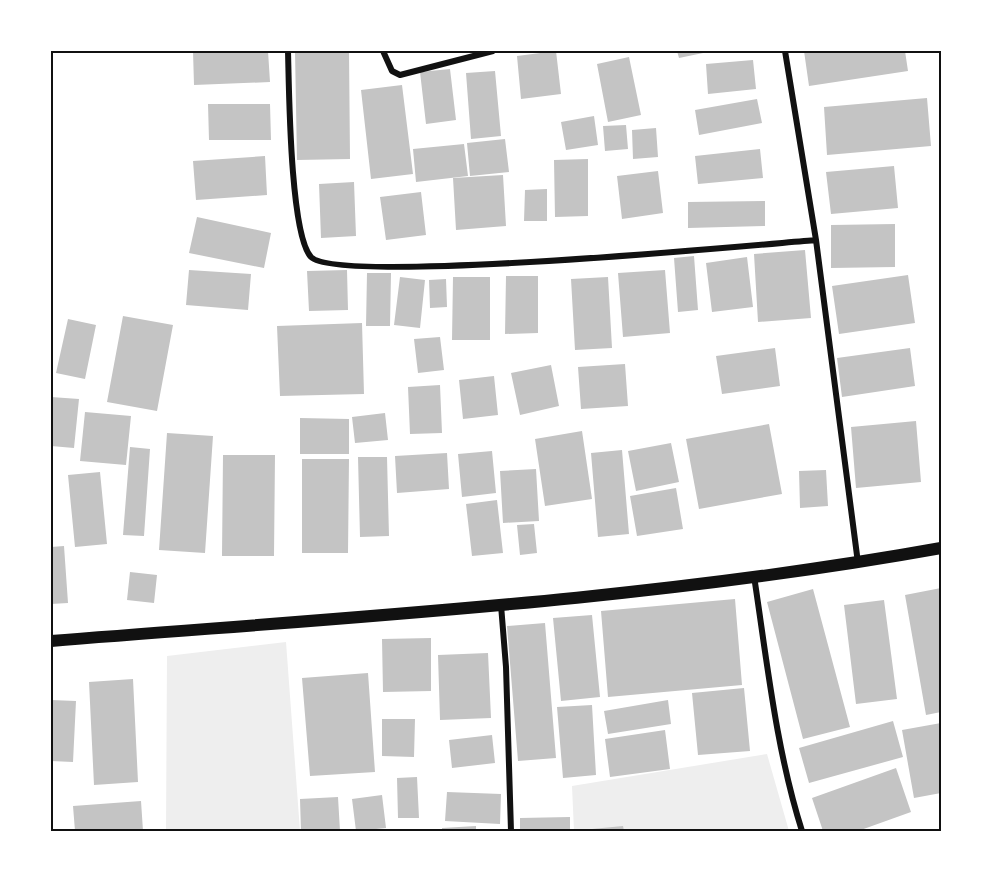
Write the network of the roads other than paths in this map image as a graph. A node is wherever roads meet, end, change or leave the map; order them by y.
1 (288, 51) edge
2 (384, 51) edge
3 (494, 51) edge
4 (785, 51) edge
5 (816, 240) junction
6 (941, 548) edge
7 (858, 563) junction
8 (754, 576) junction
9 (501, 605) junction
10 (51, 641) edge
11 (511, 831) edge
12 (802, 831) edge

1 - 5 street
2 - 3 street
4 - 5 street
5 - 7 street
6 - 7 main road
7 - 8 main road
8 - 9 main road
8 - 12 street
9 - 10 main road
9 - 11 street

